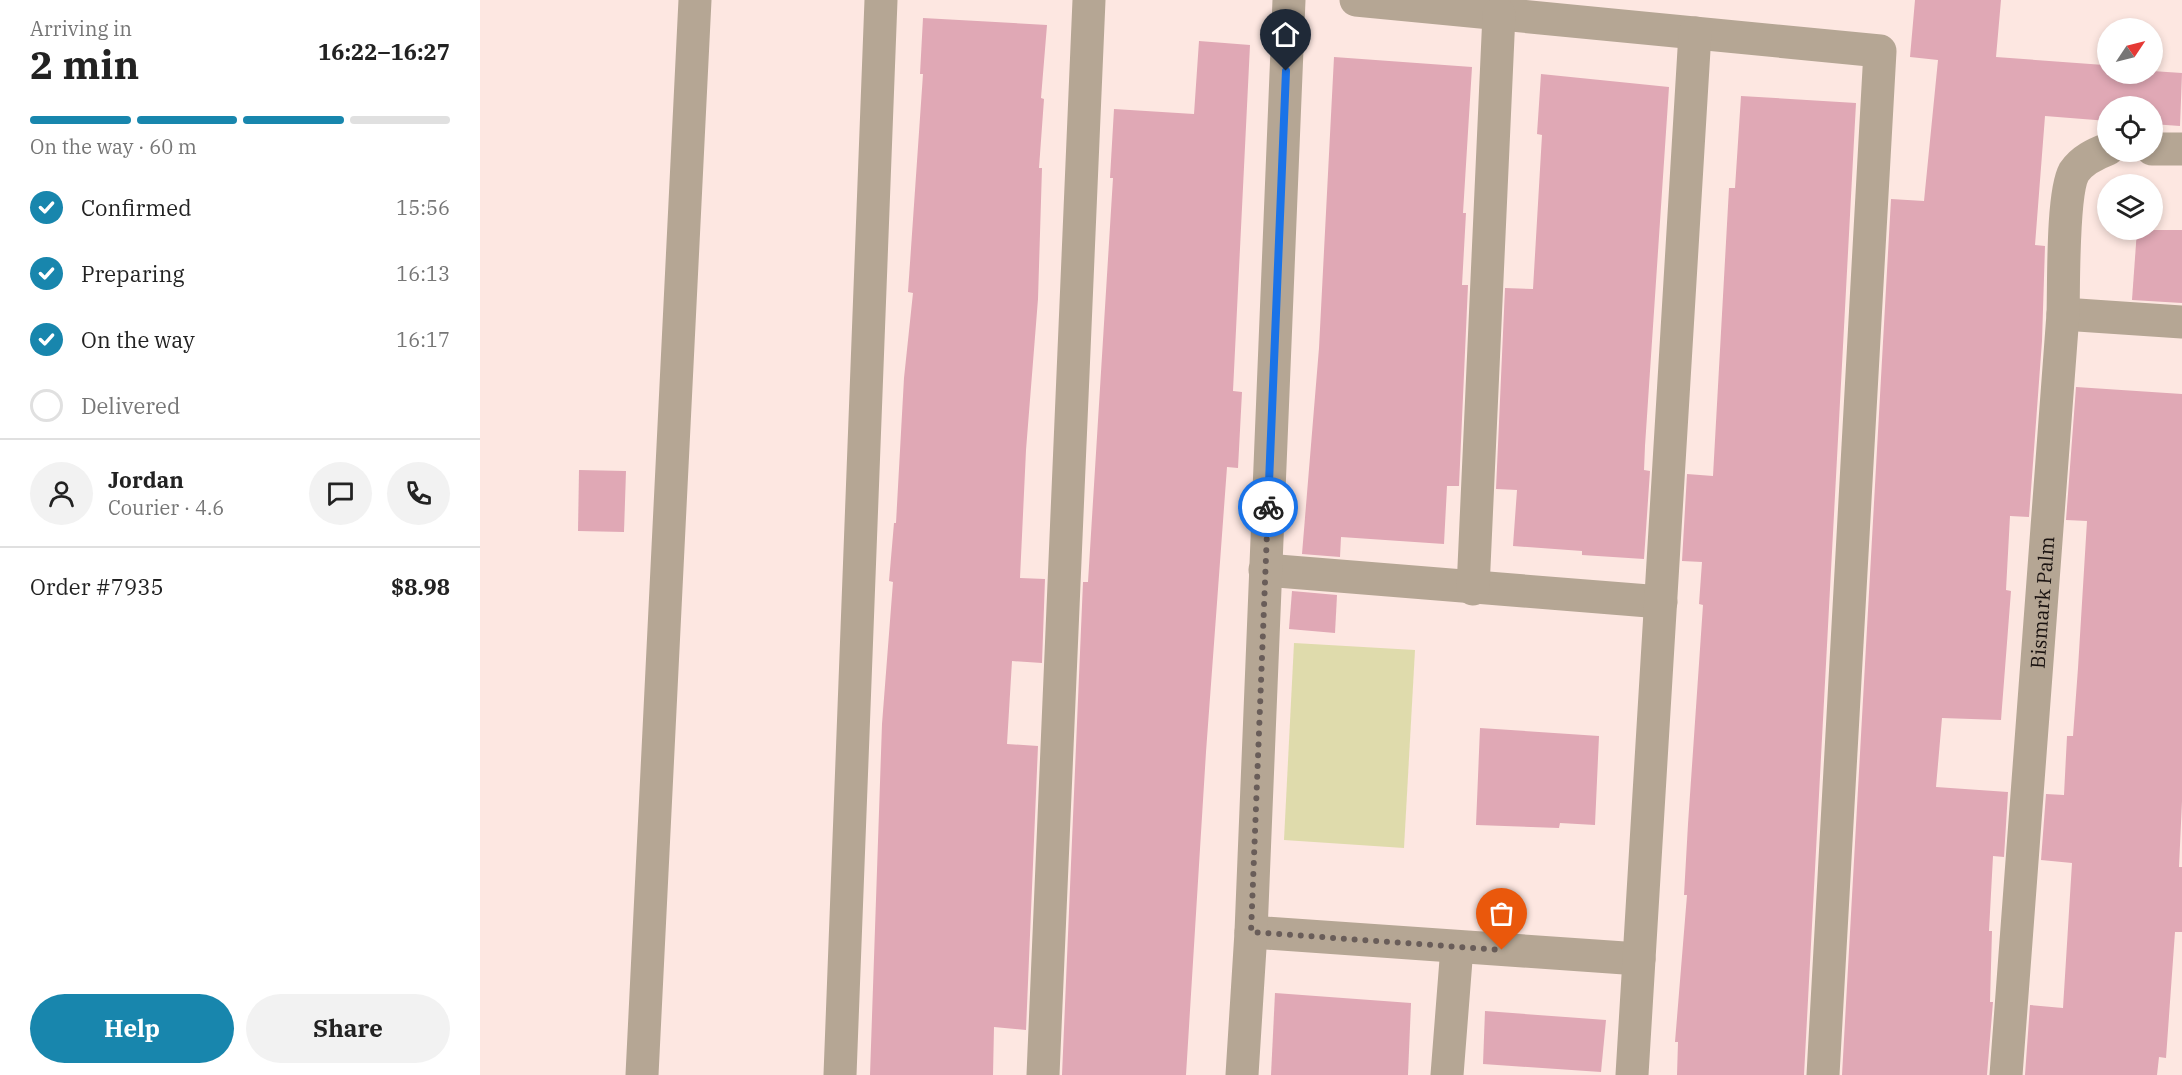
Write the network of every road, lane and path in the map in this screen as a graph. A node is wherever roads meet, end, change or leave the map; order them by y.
1 (695, 0) edge
2 (881, 0) edge
3 (1089, 0) edge
4 (1289, 0) edge
5 (1356, 0) edge
6 (1499, 14) junction
7 (1695, 33) junction
8 (2163, 149) edge
9 (2182, 149) edge
10 (2097, 153) edge
11 (2063, 314) junction
12 (2182, 322) edge
13 (1265, 570) junction
14 (1473, 589) junction
15 (1661, 602) junction
16 (1251, 932) junction
17 (1457, 947) junction
18 (1639, 959) junction
19 (642, 1075) edge
20 (840, 1075) edge
21 (1043, 1075) edge
22 (1242, 1075) edge
23 (1447, 1075) edge
24 (1632, 1075) edge
25 (1823, 1075) edge
26 (2006, 1075) edge

1 - 19 street
2 - 20 street
3 - 21 street
4 - 13 street
5 - 6 street
6 - 7 street
6 - 14 street
7 - 15 street
7 - 25 street
8 - 9 street
10 - 11 street, Bismark Palm
11 - 12 street
11 - 26 street, Bismark Palm
13 - 14 street
13 - 16 street
14 - 15 street
15 - 18 street
16 - 17 street
16 - 22 street
17 - 18 street
17 - 23 street
18 - 24 street

